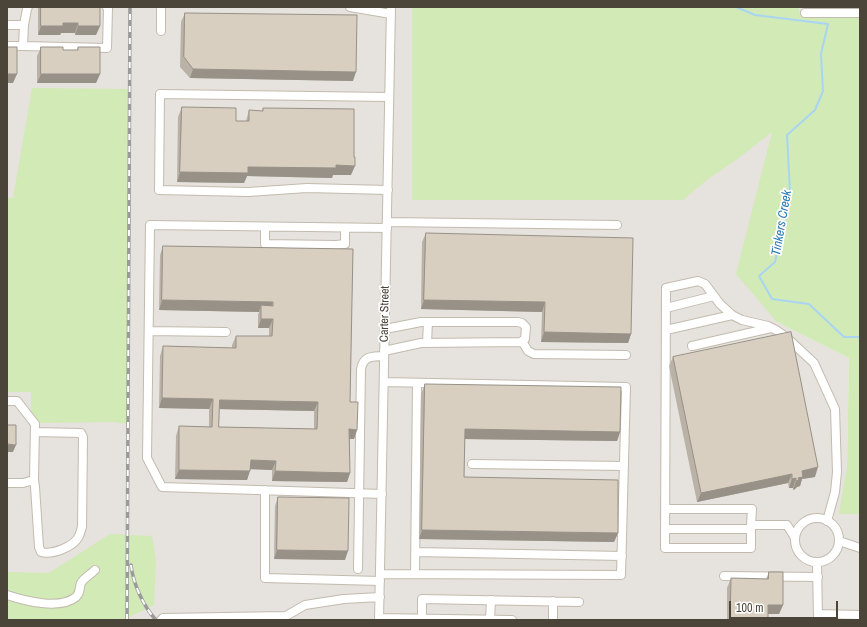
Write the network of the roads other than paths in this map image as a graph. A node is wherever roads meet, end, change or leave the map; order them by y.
1 (28, 7) edge
2 (107, 7) edge
3 (161, 7) edge
4 (350, 7) edge
5 (391, 11) edge
6 (805, 13) dead end
7 (860, 13) edge
8 (24, 25) junction
9 (7, 26) edge
10 (161, 31) dead end
11 (7, 46) edge
12 (23, 46) junction
13 (389, 97) junction
14 (388, 190) junction
15 (387, 225) junction
16 (617, 225) dead end
17 (265, 227) junction
18 (345, 228) junction
19 (714, 296) junction
20 (666, 308) junction
21 (732, 315) junction
22 (428, 322) junction
23 (771, 328) junction
24 (385, 329) junction
25 (666, 330) junction
26 (149, 331) junction
27 (226, 332) dead end
28 (522, 341) junction
29 (427, 342) junction
30 (692, 346) dead end
31 (384, 354) junction
32 (626, 355) dead end
33 (384, 382) junction
34 (417, 383) junction
35 (7, 401) edge
36 (35, 432) junction
37 (472, 464) dead end
38 (624, 466) junction
39 (34, 480) junction
40 (7, 483) edge
41 (264, 490) junction
42 (359, 494) junction
43 (382, 494) junction
44 (666, 509) junction
45 (827, 521) junction
46 (751, 527) junction
47 (666, 529) junction
48 (795, 538) junction
49 (838, 541) junction
50 (860, 548) edge
51 (416, 552) junction
52 (622, 556) junction
53 (817, 562) junction
54 (358, 569) dead end
55 (95, 570) dead end
56 (416, 574) junction
57 (724, 576) dead end
58 (818, 577) junction
59 (380, 578) junction
60 (7, 595) edge
61 (380, 597) junction
62 (491, 600) junction
63 (553, 601) junction
64 (579, 602) dead end
65 (858, 615) edge
66 (818, 617) edge
67 (379, 619) edge
68 (422, 619) junction
69 (161, 620) edge
70 (490, 620) edge
71 (512, 620) edge
72 (553, 620) edge

1 - 8 street
2 - 12 street
3 - 10 street
4 - 5 street
5 - 13 street, Carter Street
6 - 7 street
8 - 9 street
8 - 12 street
11 - 12 street
13 - 14 street, Carter Street
13 - 14 street
14 - 15 street, Carter Street
15 - 16 street
15 - 18 street
15 - 24 street, Carter Street
17 - 18 street
17 - 18 street
17 - 26 street
19 - 20 street
19 - 20 street
19 - 21 street
20 - 25 street
21 - 23 street
21 - 25 street
22 - 24 street
22 - 28 street
22 - 29 street
23 - 30 street
23 - 45 street
24 - 31 street, Carter Street
25 - 44 street
26 - 27 street
26 - 41 street
28 - 29 street
28 - 32 street
29 - 31 street
31 - 33 street, Carter Street
31 - 42 street
33 - 34 street
33 - 43 street, Carter Street
34 - 38 street
34 - 51 street
35 - 36 street
36 - 39 street
36 - 39 street
37 - 38 street
38 - 52 street
39 - 40 street
41 - 42 street
41 - 59 street
42 - 43 street
42 - 54 street
43 - 59 street, Carter Street
44 - 46 street
44 - 47 street
45 - 48 street
45 - 49 street
46 - 47 street
46 - 47 street
46 - 48 street
48 - 53 street
49 - 50 street
49 - 53 street
51 - 52 street
51 - 56 street
52 - 56 street
53 - 58 street
55 - 60 street
56 - 59 street
57 - 58 street
58 - 66 street
59 - 61 street, Carter Street
61 - 67 street, Carter Street
61 - 69 street
62 - 63 street
62 - 68 street
62 - 70 street
63 - 64 street
63 - 72 street
65 - 66 street
67 - 68 street
68 - 70 street
70 - 71 street

